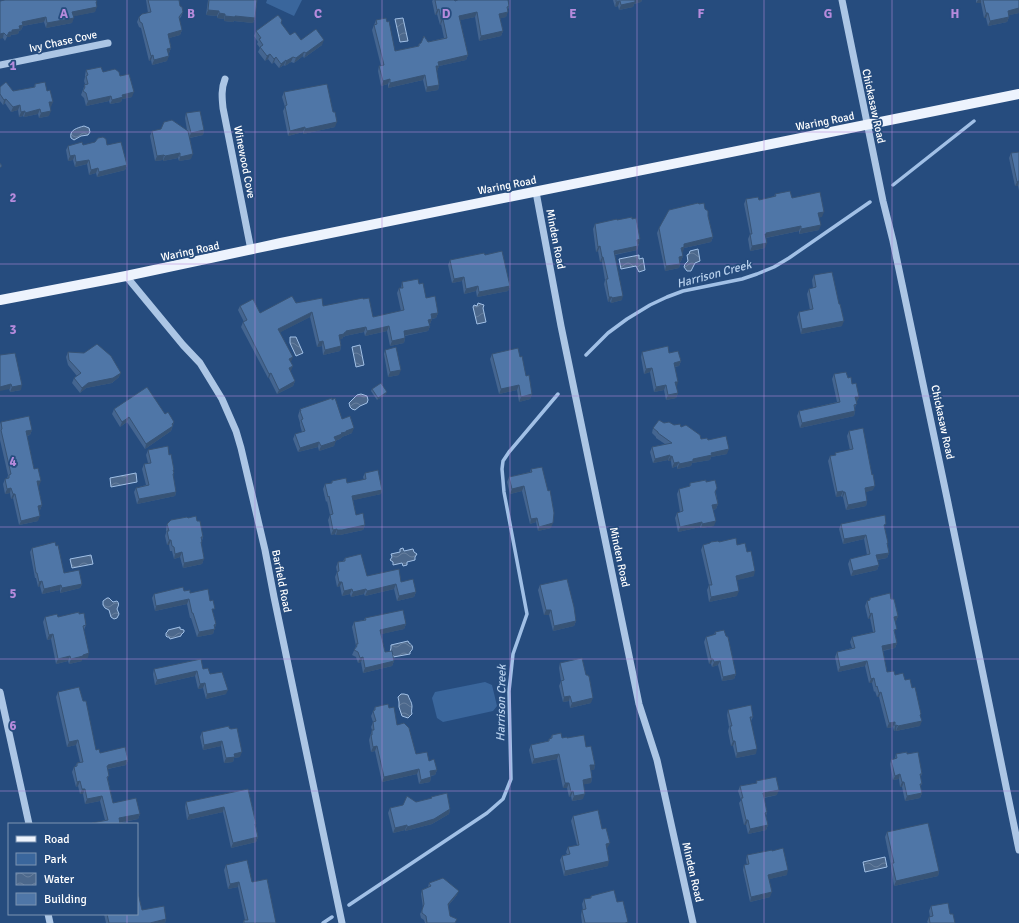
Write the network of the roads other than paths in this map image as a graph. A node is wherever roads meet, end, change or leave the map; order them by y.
1 (842, 0) edge
2 (108, 43) dead end
3 (0, 65) edge
4 (226, 79) dead end
5 (1019, 94) edge
6 (867, 125) junction
7 (536, 192) junction
8 (251, 250) junction
9 (126, 276) junction
10 (0, 300) edge
11 (0, 692) edge
12 (29, 823) edge
13 (1019, 850) edge
14 (342, 923) edge
15 (693, 923) edge

1 - 6 street, Chickasaw Road
2 - 3 street, Ivy Chase Cove
4 - 8 street, Winewood Cove
5 - 6 main road, Waring Road
6 - 7 main road, Waring Road
6 - 13 street, Chickasaw Road
7 - 8 main road, Waring Road
7 - 15 street, Minden Road
8 - 9 main road, Waring Road
9 - 10 main road, Waring Road
9 - 14 street, Barfield Road
11 - 12 street

